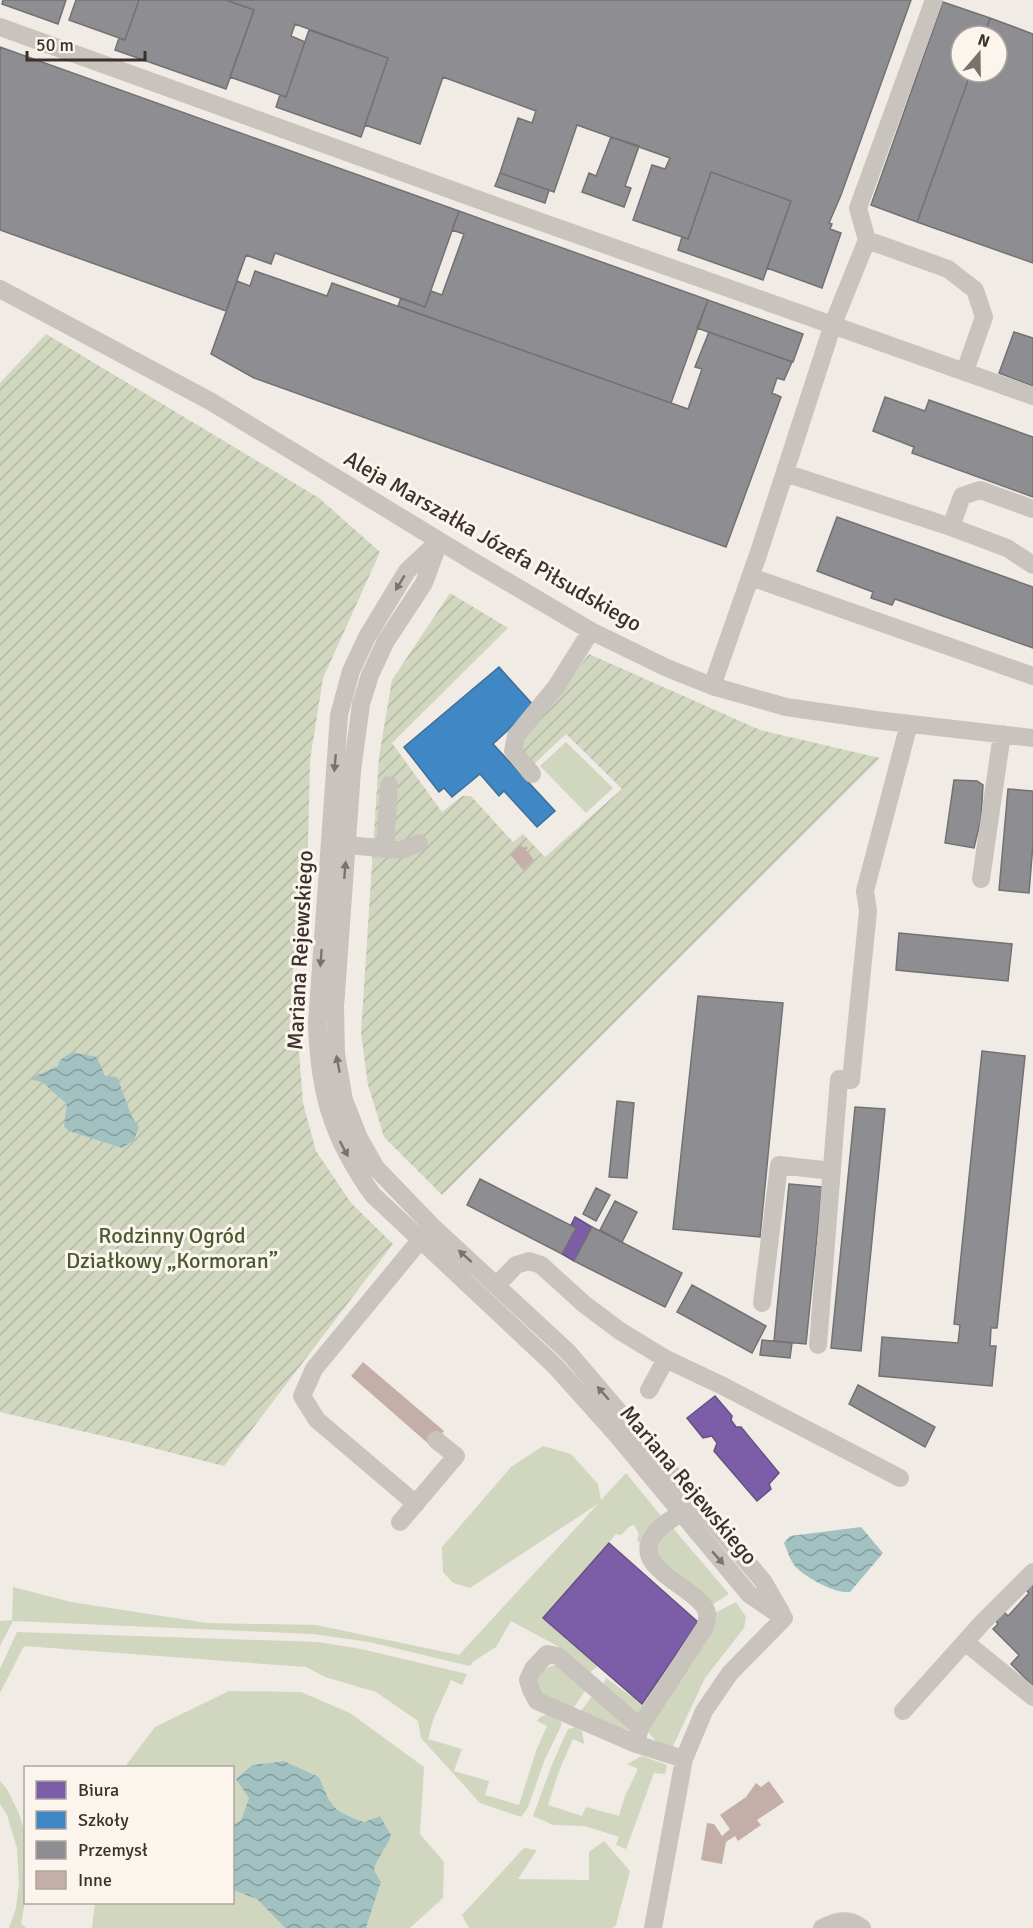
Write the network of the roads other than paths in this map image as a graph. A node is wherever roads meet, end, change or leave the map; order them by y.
1 (934, 0) edge
2 (0, 27) edge
3 (867, 240) junction
4 (3, 296) edge
5 (833, 324) junction
6 (965, 371) junction
7 (1033, 396) edge
8 (785, 473) junction
9 (1033, 509) edge
10 (951, 527) junction
11 (440, 541) junction
12 (1033, 565) edge
13 (751, 577) junction
14 (591, 631) junction
15 (1033, 676) edge
16 (712, 686) junction
17 (909, 724) junction
18 (1002, 734) junction
19 (1033, 738) edge
20 (532, 774) dead end
21 (389, 785) dead end
22 (891, 795) junction
23 (906, 806) dead end
24 (419, 843) dead end
25 (347, 845) junction
26 (385, 848) junction
27 (981, 879) dead end
28 (832, 1171) junction
29 (432, 1226) junction
30 (419, 1240) junction
31 (497, 1285) junction
32 (762, 1303) dead end
33 (818, 1345) dead end
34 (666, 1359) junction
35 (649, 1390) dead end
36 (436, 1440) dead end
37 (900, 1478) dead end
38 (696, 1502) junction
39 (416, 1504) junction
40 (680, 1514) junction
41 (400, 1522) dead end
42 (1033, 1572) edge
43 (784, 1618) junction
44 (965, 1641) junction
45 (1033, 1697) edge
46 (903, 1711) dead end
47 (638, 1736) junction
48 (684, 1759) junction
49 (653, 1928) edge
50 (822, 1928) edge
51 (862, 1928) edge

1 - 3 street
2 - 5 street
3 - 5 street
3 - 6 street
4 - 11 street, Aleja Marszałka Józefa Piłsudskiego
5 - 6 street
5 - 8 street
6 - 7 street
8 - 10 street
8 - 13 street
9 - 10 street
10 - 12 street
11 - 14 street, Aleja Marszałka Józefa Piłsudskiego
11 - 25 street, Mariana Rejewskiego
11 -> 30 street, Mariana Rejewskiego
13 - 15 street
13 - 16 street
14 - 16 street, Aleja Marszałka Józefa Piłsudskiego
14 - 20 street
16 - 17 street, Aleja Marszałka Józefa Piłsudskiego
17 - 18 street, Aleja Marszałka Józefa Piłsudskiego
17 - 22 street
18 - 19 street, Aleja Marszałka Józefa Piłsudskiego
18 - 27 street
21 - 26 street
22 - 23 street
22 - 28 street
24 - 26 street
25 - 26 street
29 -> 25 street, Mariana Rejewskiego
28 - 32 street
28 - 33 street
29 - 30 street
31 -> 29 street, Mariana Rejewskiego
30 - 39 street
30 - 40 street, Mariana Rejewskiego
31 - 34 street
38 -> 31 street, Mariana Rejewskiego
34 - 35 street
34 - 37 street
36 - 39 street
38 - 40 street
38 - 43 street, Mariana Rejewskiego
39 - 41 street
40 -> 43 street, Mariana Rejewskiego
40 - 47 street
42 - 44 street
43 - 48 street
44 - 45 street
44 - 46 street
47 - 47 street
47 - 48 street
48 - 49 street
50 - 51 street

